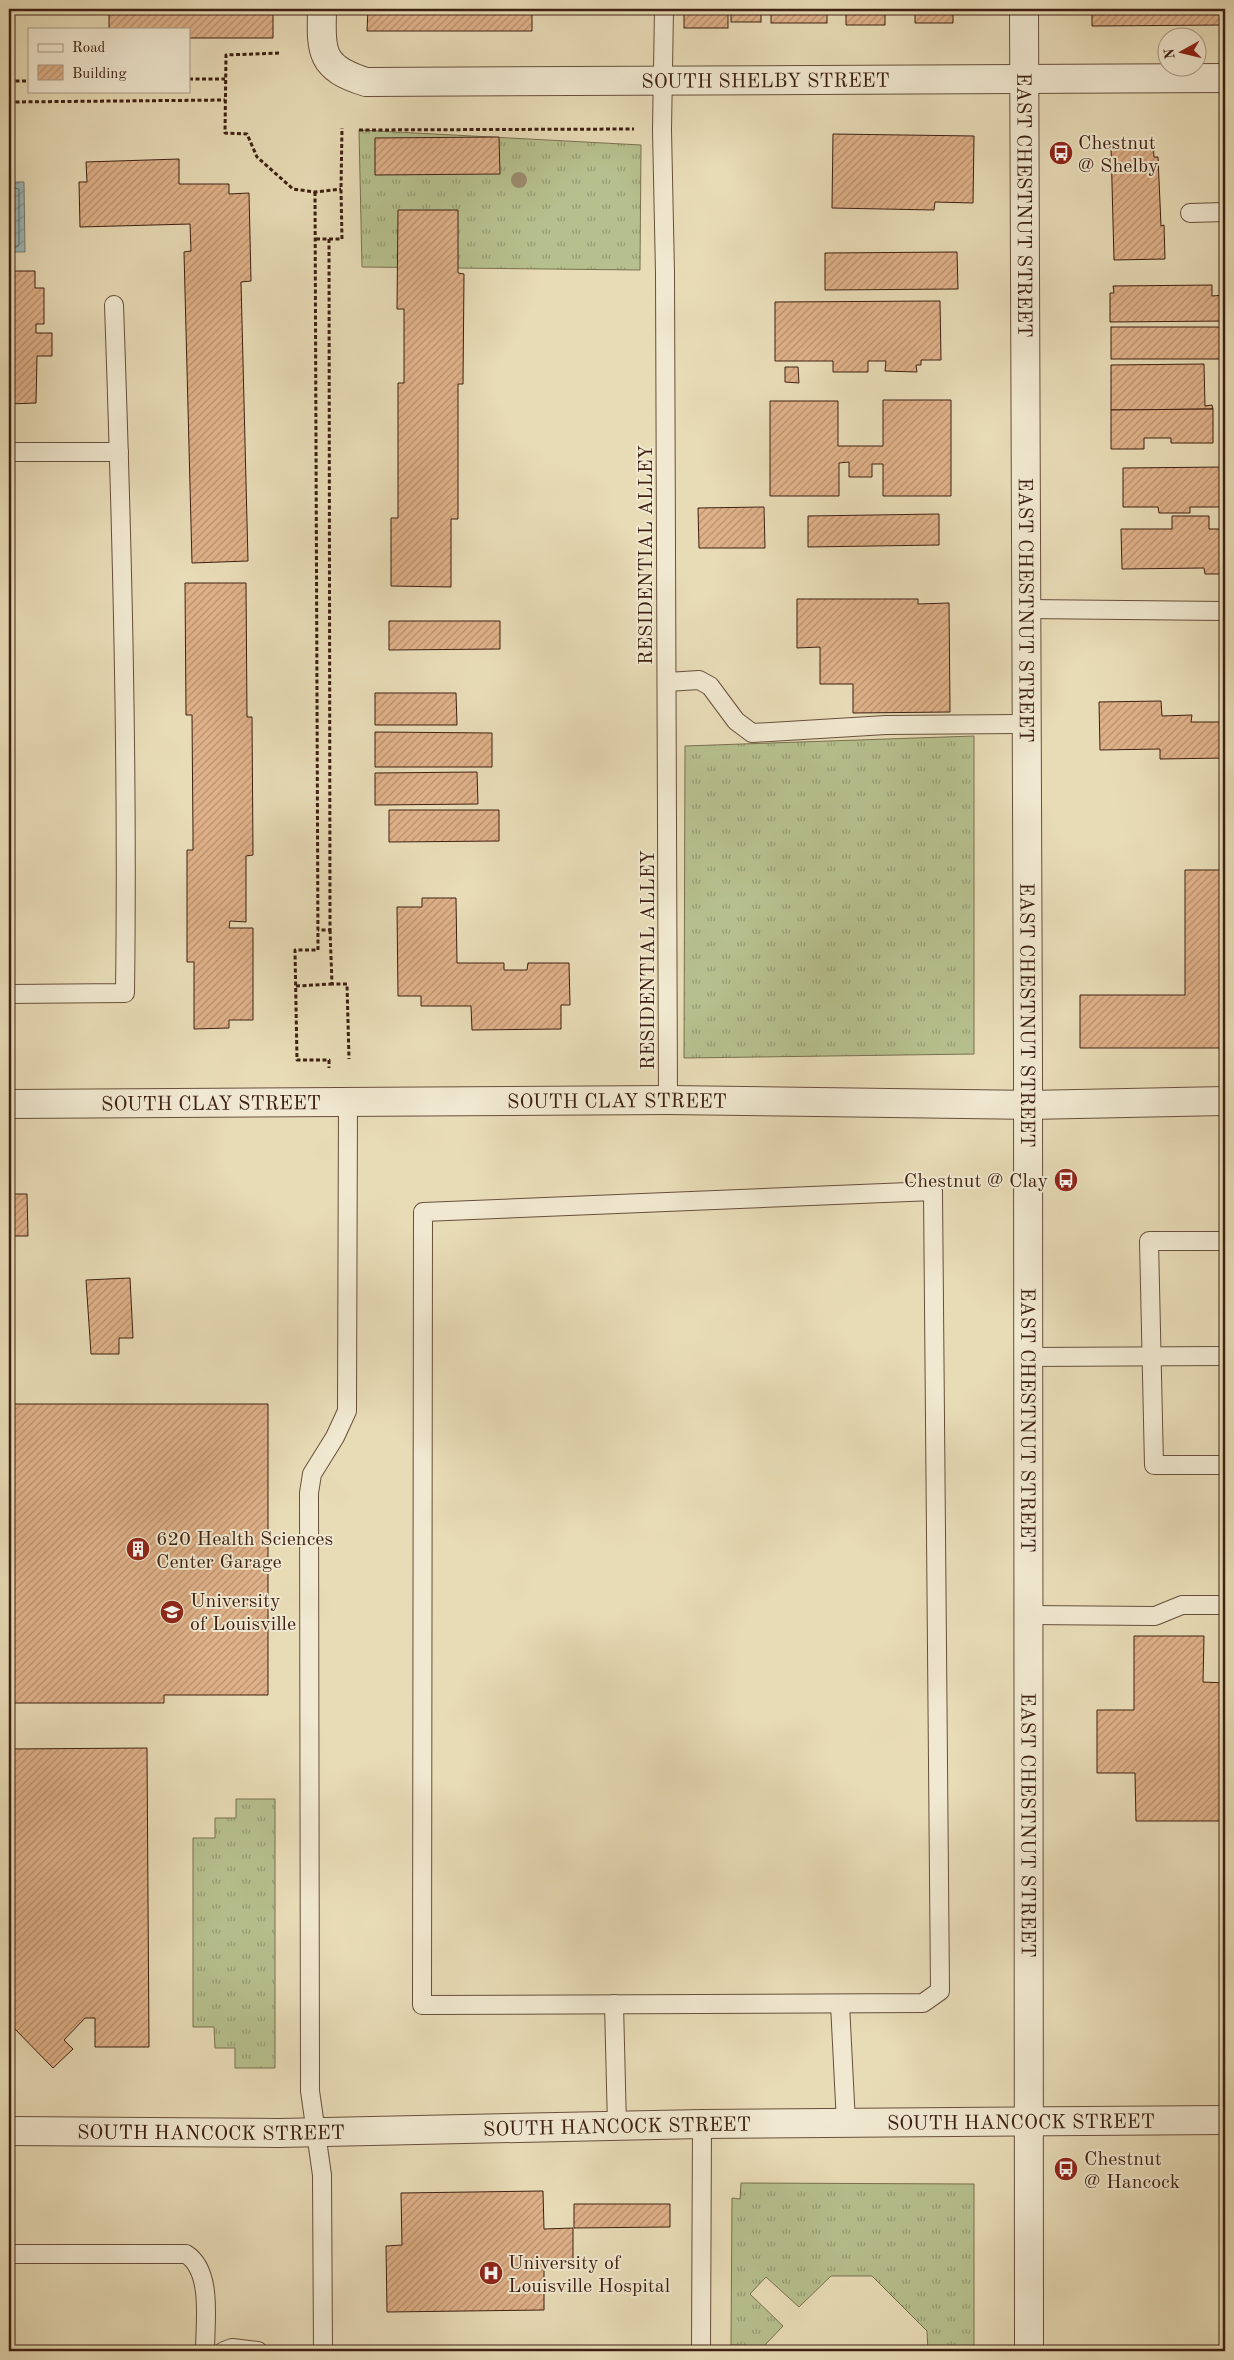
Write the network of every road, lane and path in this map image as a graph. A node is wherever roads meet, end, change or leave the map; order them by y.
1 (322, 9) edge
2 (664, 9) edge
3 (1024, 9) edge
4 (279, 53) dead end
5 (1225, 78) edge
6 (190, 79) edge
7 (225, 79) junction
8 (1023, 80) junction
9 (9, 81) edge
10 (28, 81) edge
11 (664, 82) junction
12 (225, 100) junction
13 (9, 102) edge
14 (342, 128) dead end
15 (636, 129) dead end
16 (359, 130) dead end
17 (341, 189) junction
18 (315, 192) junction
19 (1225, 212) edge
20 (1190, 213) dead end
21 (316, 239) junction
22 (329, 239) junction
23 (114, 305) dead end
24 (9, 452) edge
25 (120, 452) junction
26 (1026, 609) junction
27 (1225, 611) edge
28 (667, 682) junction
29 (1026, 724) junction
30 (318, 930) junction
31 (330, 930) junction
32 (332, 984) junction
33 (296, 986) junction
34 (9, 994) edge
35 (298, 1038) dead end
36 (349, 1059) dead end
37 (668, 1100) junction
38 (348, 1101) junction
39 (1225, 1101) edge
40 (9, 1104) edge
41 (1028, 1105) junction
42 (1225, 1241) edge
43 (1151, 1356) junction
44 (1225, 1356) edge
45 (1029, 1358) junction
46 (1225, 1465) edge
47 (1225, 1605) edge
48 (1029, 1615) junction
49 (614, 2004) junction
50 (840, 2004) junction
51 (1029, 2120) junction
52 (1225, 2120) edge
53 (846, 2123) junction
54 (702, 2124) junction
55 (617, 2126) junction
56 (9, 2131) edge
57 (316, 2132) junction
58 (9, 2254) edge
59 (205, 2351) edge
60 (224, 2351) edge
61 (258, 2351) edge
62 (323, 2351) edge
63 (701, 2351) edge
64 (1029, 2351) edge

1 - 11 street, SOUTH SHELBY STREET
2 - 11 lane, RESIDENTIAL ALLEY
3 - 8 street, EAST CHESTNUT STREET
4 - 7 path
5 - 8 street, SOUTH SHELBY STREET
6 - 7 path
7 - 12 path
8 - 11 street, SOUTH SHELBY STREET
8 - 26 street, EAST CHESTNUT STREET
9 - 10 path
11 - 28 lane, RESIDENTIAL ALLEY
12 - 13 path
12 - 18 path
14 - 17 path
15 - 16 path
17 - 18 path
17 - 22 path
18 - 21 path
19 - 20 lane
21 - 22 path
21 - 30 path
22 - 31 path
23 - 25 lane
24 - 25 lane
25 - 34 lane
26 - 27 lane
26 - 29 street, EAST CHESTNUT STREET
28 - 29 lane
28 - 37 lane, RESIDENTIAL ALLEY
29 - 41 street, EAST CHESTNUT STREET
30 - 31 path
30 - 33 path
31 - 32 path
32 - 33 path
32 - 36 path
33 - 35 path
37 - 38 street, SOUTH CLAY STREET
37 - 41 street, SOUTH CLAY STREET
38 - 40 street, SOUTH CLAY STREET
38 - 57 lane
39 - 41 street, SOUTH CLAY STREET
41 - 45 street, EAST CHESTNUT STREET
42 - 43 lane
43 - 44 lane
43 - 45 lane
43 - 46 lane
45 - 48 street, EAST CHESTNUT STREET
47 - 48 lane
48 - 51 street, EAST CHESTNUT STREET
49 - 50 lane
49 - 50 lane
49 - 55 lane
50 - 53 lane
51 - 52 street, SOUTH HANCOCK STREET
51 - 53 street, SOUTH HANCOCK STREET
51 - 64 street, EAST CHESTNUT STREET
53 - 54 street, SOUTH HANCOCK STREET
54 - 55 street, SOUTH HANCOCK STREET
54 - 63 lane
55 - 57 street, SOUTH HANCOCK STREET
56 - 57 street, SOUTH HANCOCK STREET
57 - 62 lane
58 - 59 lane
60 - 61 lane

